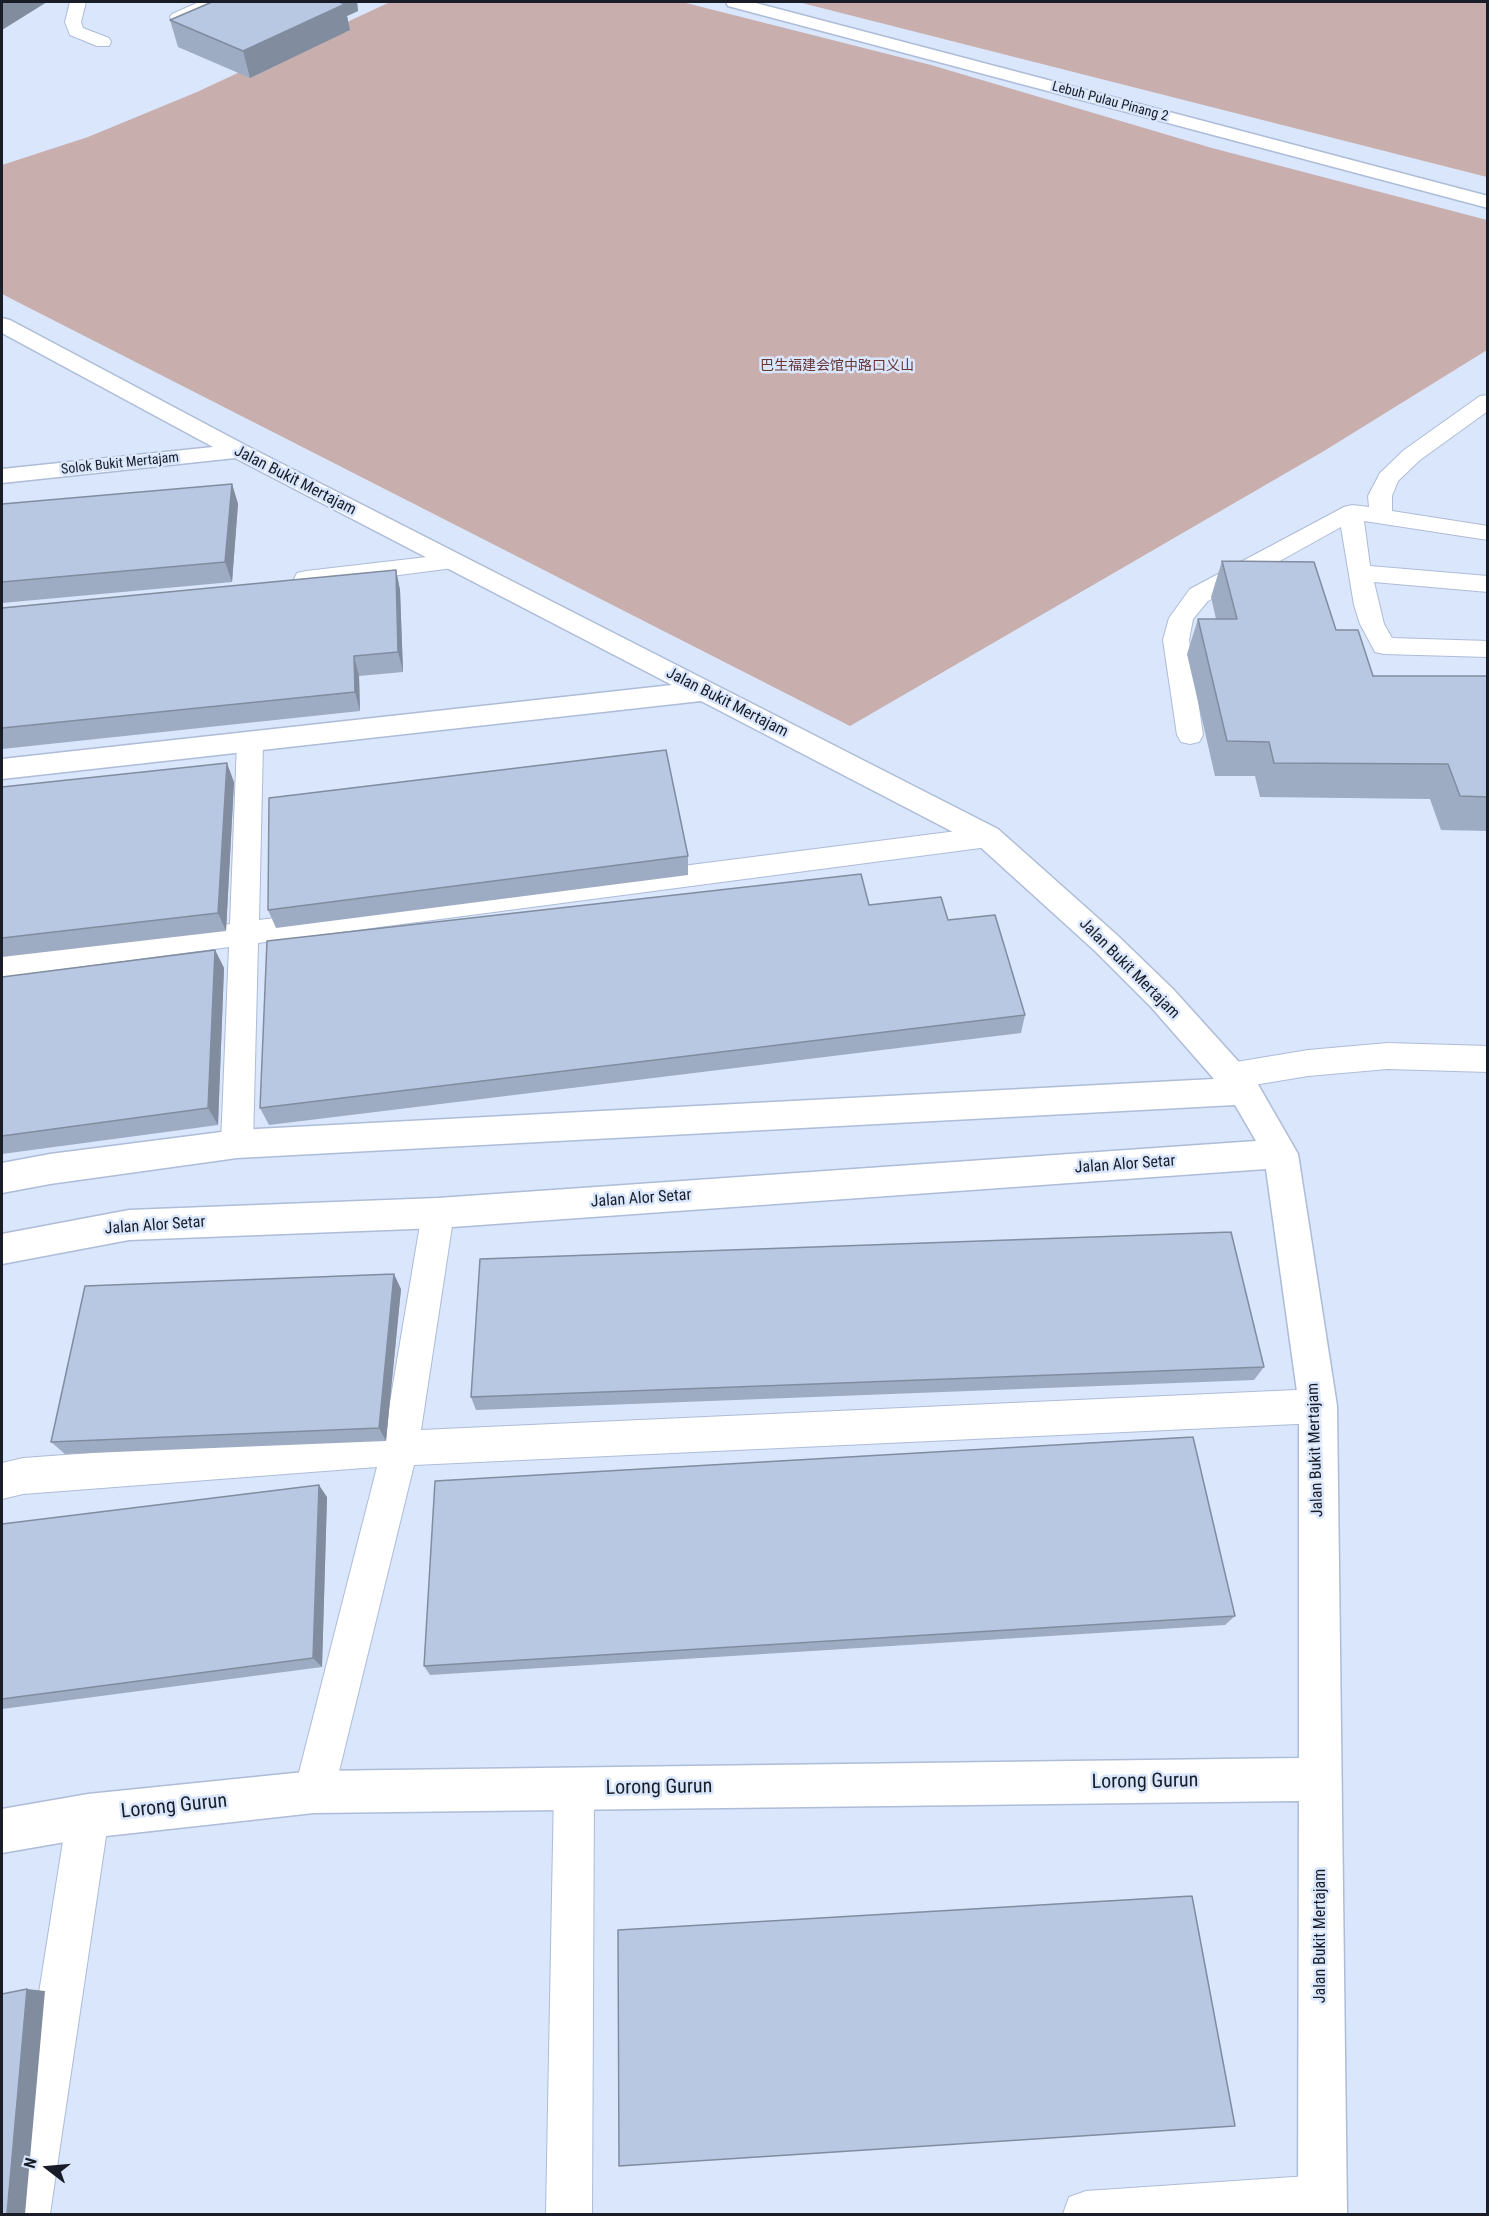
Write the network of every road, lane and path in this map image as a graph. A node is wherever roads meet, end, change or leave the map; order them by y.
1 (78, 2) edge
2 (212, 2) edge
3 (734, 2) edge
4 (178, 17) edge
5 (103, 42) dead end
6 (1488, 202) edge
7 (2, 325) edge
8 (1488, 401) edge
9 (239, 452) junction
10 (2, 476) edge
11 (1352, 512) junction
12 (1381, 516) junction
13 (1488, 533) edge
14 (453, 562) junction
15 (1361, 573) junction
16 (287, 582) edge
17 (1488, 584) edge
18 (1488, 649) edge
19 (703, 690) junction
20 (1190, 735) dead end
21 (250, 743) junction
22 (2, 769) edge
23 (988, 837) junction
24 (244, 934) junction
25 (2, 965) edge
26 (1488, 1059) edge
27 (1237, 1083) junction
28 (237, 1144) junction
29 (1281, 1154) junction
30 (2, 1178) edge
31 (438, 1213) junction
32 (2, 1249) edge
33 (1318, 1406) junction
34 (400, 1448) junction
35 (2, 1481) edge
36 (1320, 1779) junction
37 (574, 1789) junction
38 (314, 1792) junction
39 (88, 1816) junction
40 (2, 1832) edge
41 (1323, 2206) edge
42 (27, 2214) edge
43 (568, 2214) edge
44 (1086, 2214) edge

1 - 5 lane
2 - 4 lane
3 - 6 street, Lebuh Pulau Pinang 2
7 - 9 street, Jalan Bukit Mertajam
8 - 12 lane
9 - 10 street, Solok Bukit Mertajam
9 - 14 street, Jalan Bukit Mertajam
11 - 12 lane
11 - 15 lane
11 - 20 lane
12 - 13 lane
14 - 16 lane
14 - 19 street, Jalan Bukit Mertajam
15 - 17 lane
15 - 18 lane
19 - 21 street
19 - 23 street, Jalan Bukit Mertajam
21 - 22 street
21 - 24 lane
23 - 24 lane
23 - 27 street, Jalan Bukit Mertajam
24 - 25 lane
24 - 28 lane
26 - 27 lane
27 - 28 street
27 - 29 street, Jalan Bukit Mertajam
28 - 30 street
29 - 31 street, Jalan Alor Setar
29 - 33 street, Jalan Bukit Mertajam
31 - 32 street, Jalan Alor Setar
31 - 34 lane
33 - 34 lane
33 - 36 street, Jalan Bukit Mertajam
34 - 35 lane
34 - 38 lane
36 - 37 street, Lorong Gurun
36 - 41 street, Jalan Bukit Mertajam
37 - 38 street, Lorong Gurun
37 - 43 lane
38 - 39 street, Lorong Gurun
39 - 40 street, Lorong Gurun
39 - 42 lane
41 - 44 lane

